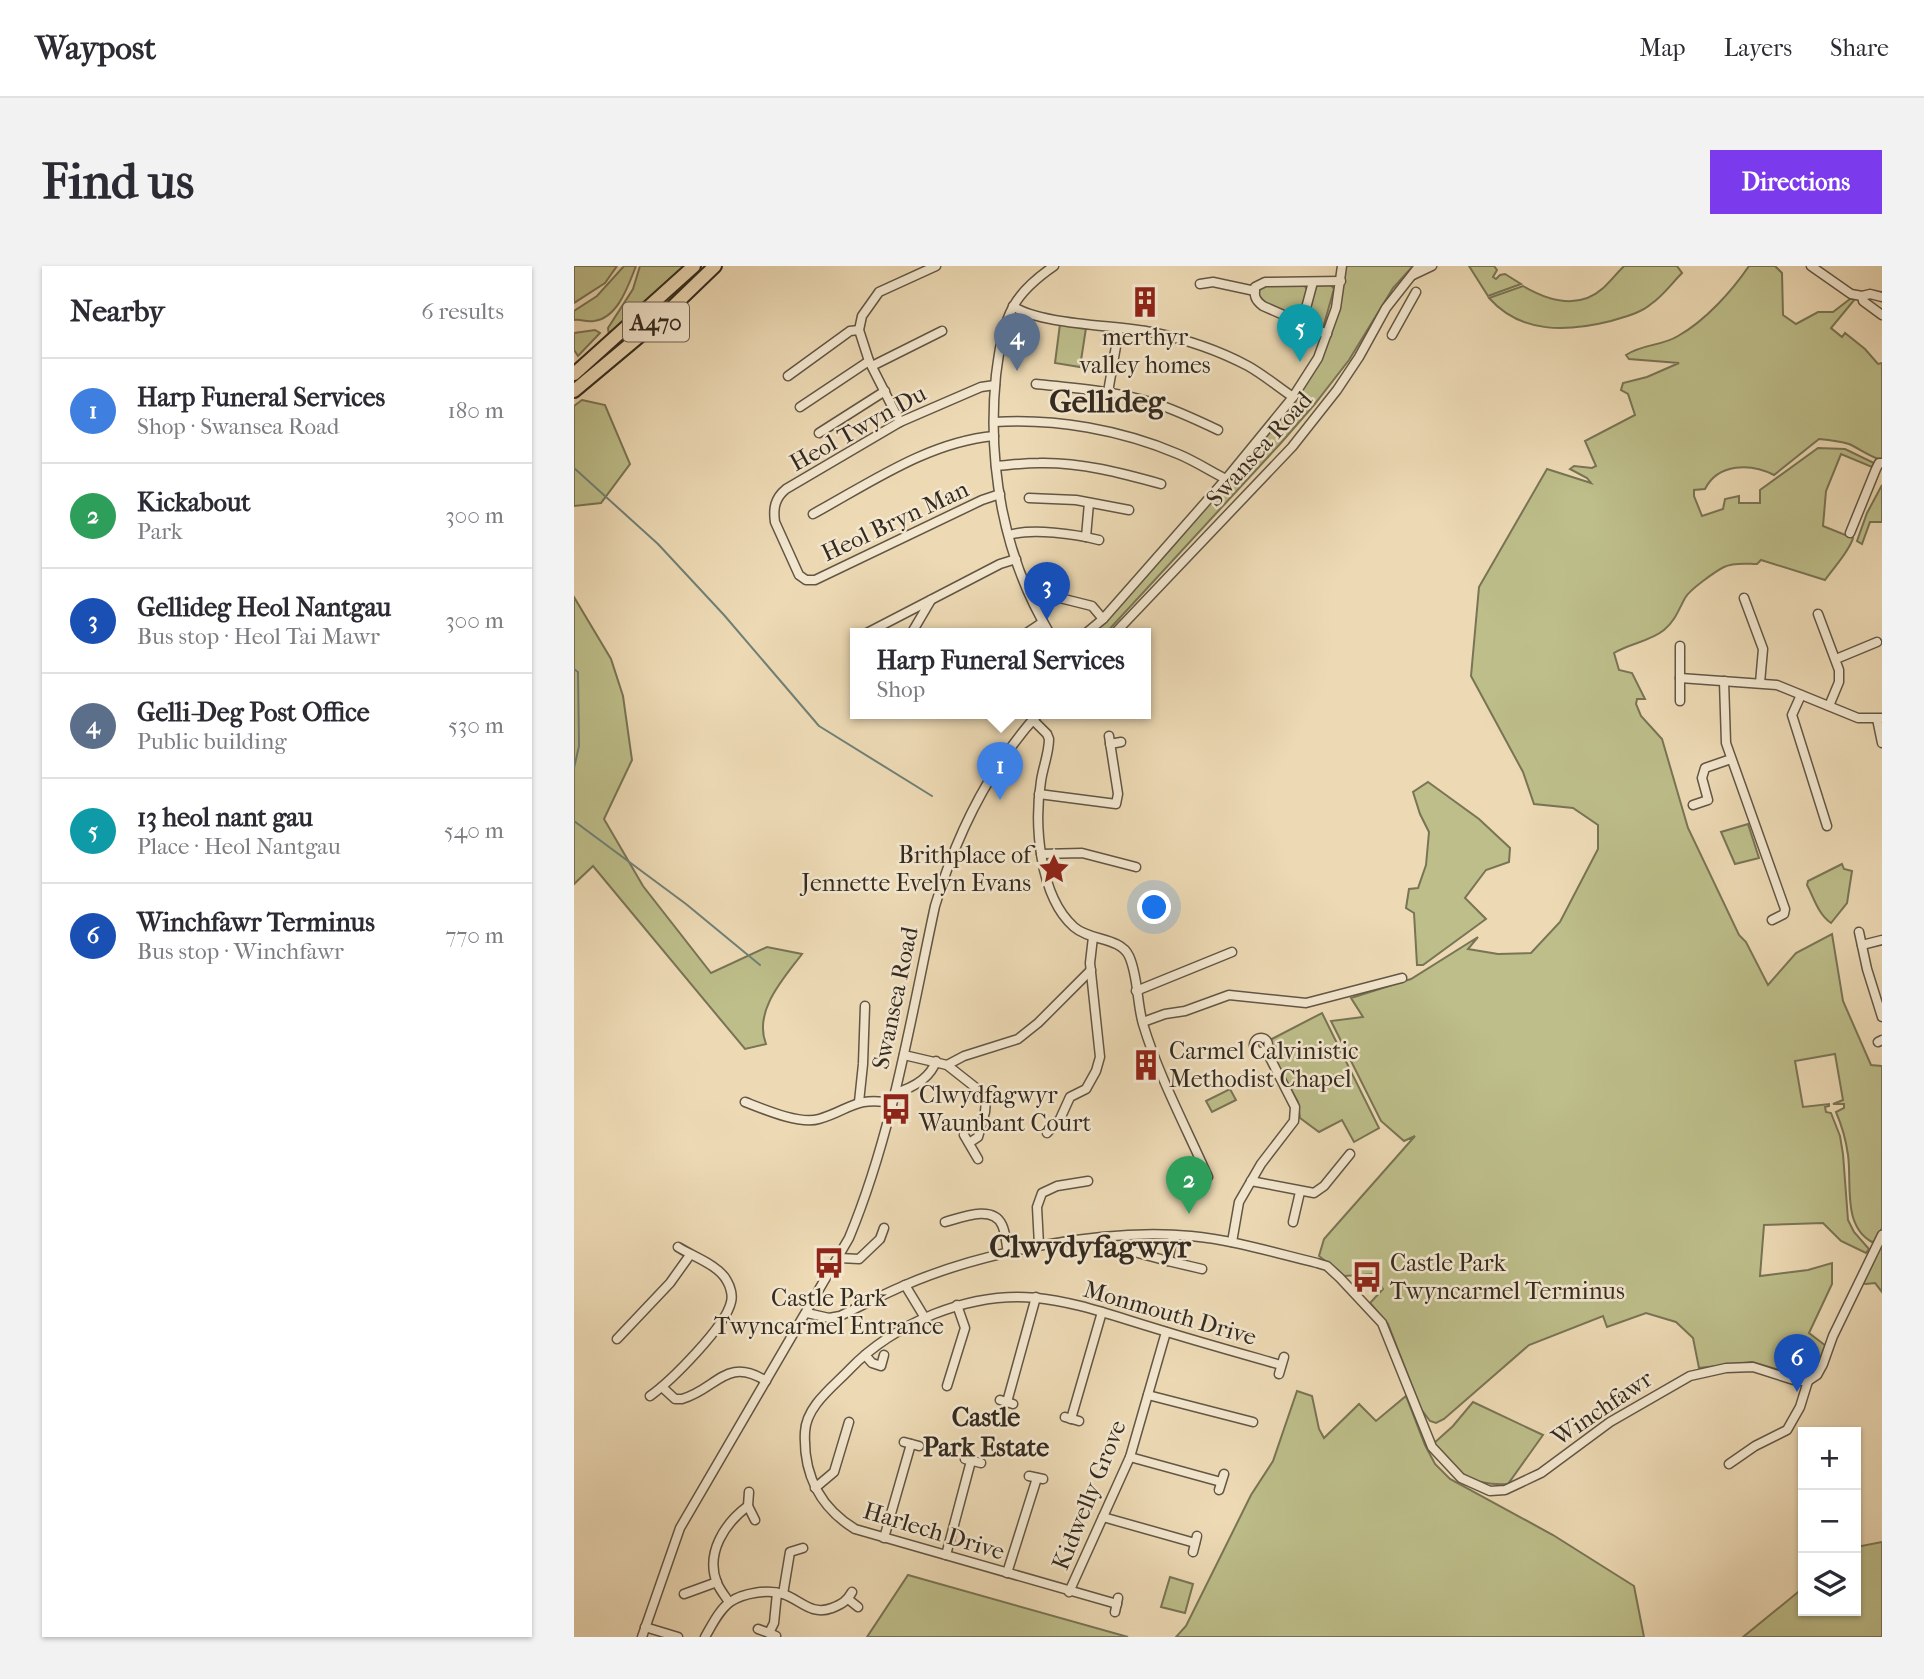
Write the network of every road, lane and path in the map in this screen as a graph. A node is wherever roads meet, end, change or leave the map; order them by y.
1 (694, 266) edge
2 (715, 266) edge
3 (936, 266) edge
4 (1054, 266) edge
5 (1342, 266) edge
6 (1419, 266) edge
7 (1432, 266) edge
8 (1811, 266) edge
9 (1413, 275) junction
10 (1341, 281) junction
11 (1313, 282) junction
12 (1200, 284) dead end
13 (1255, 291) junction
14 (1416, 292) dead end
15 (1395, 295) junction
16 (1862, 296) junction
17 (1882, 297) edge
18 (1409, 304) junction
19 (1013, 306) junction
20 (1882, 315) edge
21 (1302, 323) junction
22 (1119, 329) junction
23 (859, 330) junction
24 (942, 331) dead end
25 (1327, 334) junction
26 (1392, 335) dead end
27 (871, 363) junction
28 (590, 369) junction
29 (574, 374) edge
30 (788, 376) dead end
31 (1036, 384) dead end
32 (995, 385) junction
33 (574, 391) edge
34 (885, 391) junction
35 (1108, 392) junction
36 (1293, 397) junction
37 (800, 407) dead end
38 (900, 422) junction
39 (994, 422) junction
40 (1218, 430) dead end
41 (818, 433) dead end
42 (994, 436) junction
43 (1882, 463) edge
44 (996, 466) junction
45 (1226, 479) junction
46 (1161, 484) dead end
47 (1000, 494) junction
48 (1029, 498) dead end
49 (1090, 503) junction
50 (1129, 510) dead end
51 (813, 514) dead end
52 (1850, 533) dead end
53 (1009, 535) junction
54 (1086, 537) junction
55 (1099, 540) dead end
56 (1016, 559) junction
57 (806, 580) joint
58 (1028, 590) junction
59 (1744, 598) dead end
60 (931, 600) junction
61 (1818, 614) dead end
62 (1103, 619) junction
63 (1043, 622) junction
64 (877, 628) edge
65 (915, 628) edge
66 (1034, 628) edge
67 (1046, 628) edge
68 (1092, 628) edge
69 (1120, 628) edge
70 (1877, 642) dead end
71 (1681, 646) dead end
72 (1836, 659) junction
73 (1680, 678) junction
74 (1724, 681) junction
75 (1760, 683) junction
76 (1801, 695) junction
77 (1679, 701) dead end
78 (1829, 706) junction
79 (1034, 719) edge
80 (1037, 719) edge
81 (1880, 719) edge
82 (1121, 742) dead end
83 (1882, 743) edge
84 (1731, 759) junction
85 (1039, 793) junction
86 (1116, 804) junction
87 (1693, 805) dead end
88 (1114, 815) dead end
89 (1828, 826) dead end
90 (1041, 854) junction
91 (1136, 867) dead end
92 (1772, 920) dead end
93 (1859, 932) dead end
94 (1093, 937) junction
95 (1882, 940) edge
96 (1862, 945) junction
97 (1231, 952) dead end
98 (1091, 971) junction
99 (1402, 978) dead end
100 (1136, 991) junction
101 (865, 1006) dead end
102 (1882, 1017) edge
103 (1143, 1022) junction
104 (1266, 1050) dead end
105 (904, 1055) junction
106 (936, 1061) junction
107 (947, 1065) junction
108 (895, 1093) junction
109 (745, 1102) dead end
110 (859, 1102) junction
111 (892, 1103) junction
112 (1047, 1133) dead end
113 (1350, 1154) dead end
114 (978, 1159) dead end
115 (1208, 1177) dead end
116 (1088, 1181) dead end
117 (1251, 1181) junction
118 (1300, 1192) junction
119 (1293, 1222) dead end
120 (884, 1228) dead end
121 (957, 1231) dead end
122 (1882, 1235) edge
123 (1173, 1236) junction
124 (1232, 1242) junction
125 (1039, 1245) junction
126 (678, 1247) dead end
127 (1008, 1252) junction
128 (1135, 1252) dead end
129 (690, 1255) junction
130 (839, 1258) junction
131 (1168, 1261) junction
132 (1202, 1269) dead end
133 (905, 1284) junction
134 (1036, 1297) junction
135 (957, 1305) junction
136 (1102, 1312) junction
137 (807, 1313) junction
138 (925, 1318) junction
139 (1166, 1332) junction
140 (617, 1339) dead end
141 (865, 1355) junction
142 (884, 1356) dead end
143 (1281, 1365) dead end
144 (765, 1381) junction
145 (1808, 1381) junction
146 (947, 1386) dead end
147 (662, 1387) junction
148 (1148, 1395) junction
149 (650, 1396) dead end
150 (1007, 1402) dead end
151 (1072, 1419) dead end
152 (850, 1422) dead end
153 (1253, 1423) dead end
154 (911, 1444) dead end
155 (1130, 1457) junction
156 (981, 1464) dead end
157 (1729, 1464) dead end
158 (1036, 1478) dead end
159 (1221, 1482) dead end
160 (815, 1488) junction
161 (750, 1492) dead end
162 (748, 1506) junction
163 (1103, 1517) junction
164 (755, 1520) dead end
165 (884, 1538) junction
166 (1195, 1544) dead end
167 (803, 1548) dead end
168 (780, 1550) dead end
169 (790, 1552) junction
170 (946, 1555) junction
171 (1007, 1573) junction
172 (717, 1582) junction
173 (1069, 1592) junction
174 (780, 1593) junction
175 (684, 1594) dead end
176 (729, 1602) junction
177 (1117, 1605) dead end
178 (859, 1608) dead end
179 (645, 1627) junction
180 (758, 1629) dead end
181 (773, 1634) edge
182 (642, 1637) edge
183 (678, 1637) edge
184 (705, 1637) edge

1 - 28 highway, A470
2 - 28 highway, A470
3 - 23 street
4 - 19 street
5 - 10 street
6 - 9 street, Swansea Road
7 - 9 street, Swansea Road
8 - 16 street
9 - 15 street, Swansea Road
10 - 11 street
10 - 25 street
11 - 13 street
11 - 21 street
12 - 13 street
13 - 21 street
14 - 18 street
15 - 18 street
15 - 69 street, Swansea Road
16 - 17 street
16 - 20 street
18 - 26 street
19 - 22 street
19 - 32 street
21 - 25 street
22 - 35 street
22 - 36 street
23 - 27 street
23 - 30 street
24 - 27 street
25 - 36 street
27 - 34 street
27 - 37 street
28 - 29 highway, A470
28 - 33 highway, A470
31 - 35 street
32 - 38 street, Heol Twyn Du
32 - 39 street
34 - 38 street
34 - 41 street
35 - 40 street
36 - 45 street
38 - 57 street, Heol Twyn Du
39 - 42 street
39 - 45 street
42 - 44 street
42 - 51 street
43 - 52 street
44 - 46 street
44 - 47 street
45 - 62 street
47 - 53 street
47 - 57 street, Heol Bryn Man
48 - 49 street
49 - 50 street
49 - 54 street
53 - 54 street
53 - 56 street
54 - 55 street
56 - 58 street
56 - 60 street
58 - 62 street
58 - 63 street
59 - 75 street
60 - 64 street
60 - 65 street
61 - 72 street
62 - 68 street
63 - 66 street
63 - 67 street
70 - 72 street
71 - 73 street
72 - 78 street
73 - 74 street
73 - 77 street
74 - 75 street
74 - 84 street
75 - 76 street
76 - 78 street
76 - 89 street
78 - 81 street
79 - 105 street, Swansea Road
80 - 85 street
81 - 83 street
82 - 86 street
84 - 87 street
84 - 92 street
85 - 86 street
85 - 90 street
86 - 88 street
90 - 91 street
90 - 94 street
93 - 96 street
94 - 98 street
94 - 100 street
95 - 96 street
96 - 102 street
97 - 100 street
98 - 107 street
98 - 112 street
99 - 103 street
100 - 103 street
101 - 110 street
103 - 115 street
104 - 117 street
105 - 106 street
105 - 108 street, Swansea Road
106 - 107 street
106 - 108 street
107 - 114 street
108 - 111 street, Swansea Road
109 - 110 street
110 - 111 street
111 - 130 street, Swansea Road
113 - 118 street
116 - 125 street
117 - 118 street
117 - 124 street
118 - 119 street
120 - 130 street
121 - 127 street
122 - 145 street
123 - 124 street, Winchfawr
123 - 125 street, Winchfawr
123 - 131 street
124 - 145 street, Winchfawr
125 - 127 street, Winchfawr
126 - 129 street
127 - 133 street, Winchfawr
128 - 131 street
129 - 140 street
129 - 147 street
130 - 137 street, Swansea Road
131 - 132 street
133 - 137 street, Winchfawr
133 - 138 street
134 - 135 street, Monmouth Drive
134 - 136 street, Monmouth Drive
134 - 150 street
135 - 138 street, Monmouth Drive
135 - 146 street
136 - 139 street, Monmouth Drive
136 - 151 street
137 - 144 street, Swansea Road
138 - 141 street, Harlech Drive
139 - 143 street, Monmouth Drive
139 - 148 street, Kidwelly Grove
141 - 142 street
141 - 160 street, Harlech Drive
144 - 147 street
144 - 179 street, Swansea Road
145 - 157 street
147 - 149 street
148 - 153 street
148 - 155 street, Kidwelly Grove
152 - 160 street
154 - 165 street
155 - 159 street
155 - 163 street, Kidwelly Grove
156 - 170 street
158 - 171 street
160 - 165 street, Harlech Drive
161 - 162 street
162 - 164 street
162 - 172 street
163 - 166 street
163 - 173 street, Kidwelly Grove
165 - 170 street, Harlech Drive
167 - 169 street
168 - 169 street
169 - 174 street
170 - 171 street, Harlech Drive
171 - 173 street, Harlech Drive
172 - 175 street
172 - 176 street
173 - 177 street, Harlech Drive
174 - 176 street
174 - 178 street
174 - 181 street
176 - 184 street
179 - 182 street, Swansea Road
179 - 183 street
180 - 181 street

